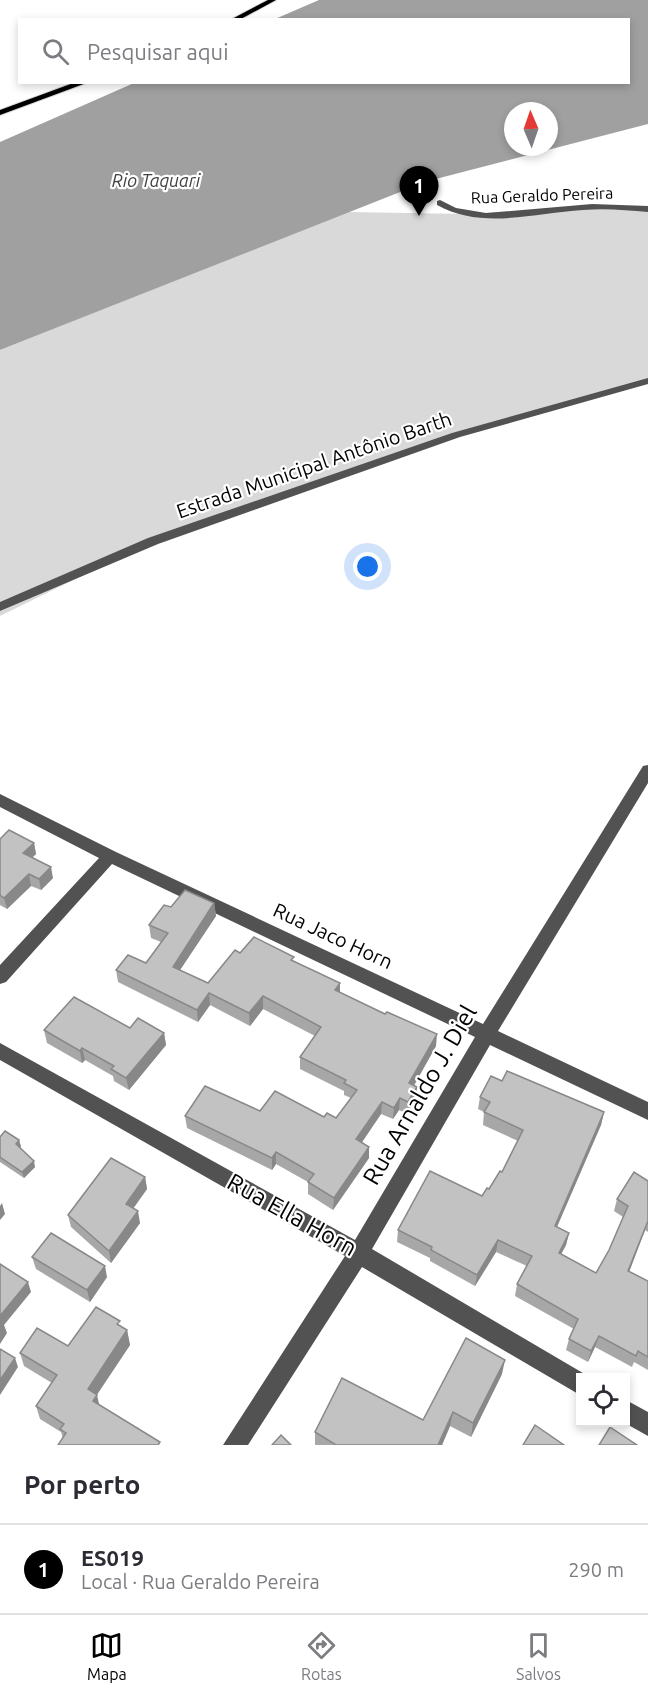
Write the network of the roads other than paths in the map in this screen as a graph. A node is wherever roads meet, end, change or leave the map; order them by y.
1 (273, 0) edge
2 (236, 18) edge
3 (80, 84) edge
4 (0, 114) edge
5 (440, 203) dead end
6 (648, 208) edge
7 (648, 381) edge
8 (0, 607) edge
9 (648, 770) edge
10 (0, 800) edge
11 (110, 856) junction
12 (0, 977) edge
13 (487, 1033) junction
14 (0, 1051) edge
15 (648, 1111) edge
16 (359, 1252) junction
17 (576, 1382) edge
18 (630, 1414) edge
19 (648, 1425) edge
20 (235, 1445) edge

1 - 2 main road
3 - 4 main road
5 - 6 street, Rua Geraldo Pereira
7 - 8 street, Estrada Municipal Antônio Barth
9 - 13 street, Rua Arnaldo J. Diel
10 - 11 street, Rua Jaco Horn
11 - 12 street
11 - 13 street, Rua Jaco Horn
13 - 15 street, Rua Jaco Horn
13 - 16 street, Rua Arnaldo J. Diel
14 - 16 street, Rua Ella Horn
16 - 17 street, Rua Ella Horn
16 - 20 street, Rua Arnaldo J. Diel
18 - 19 street

